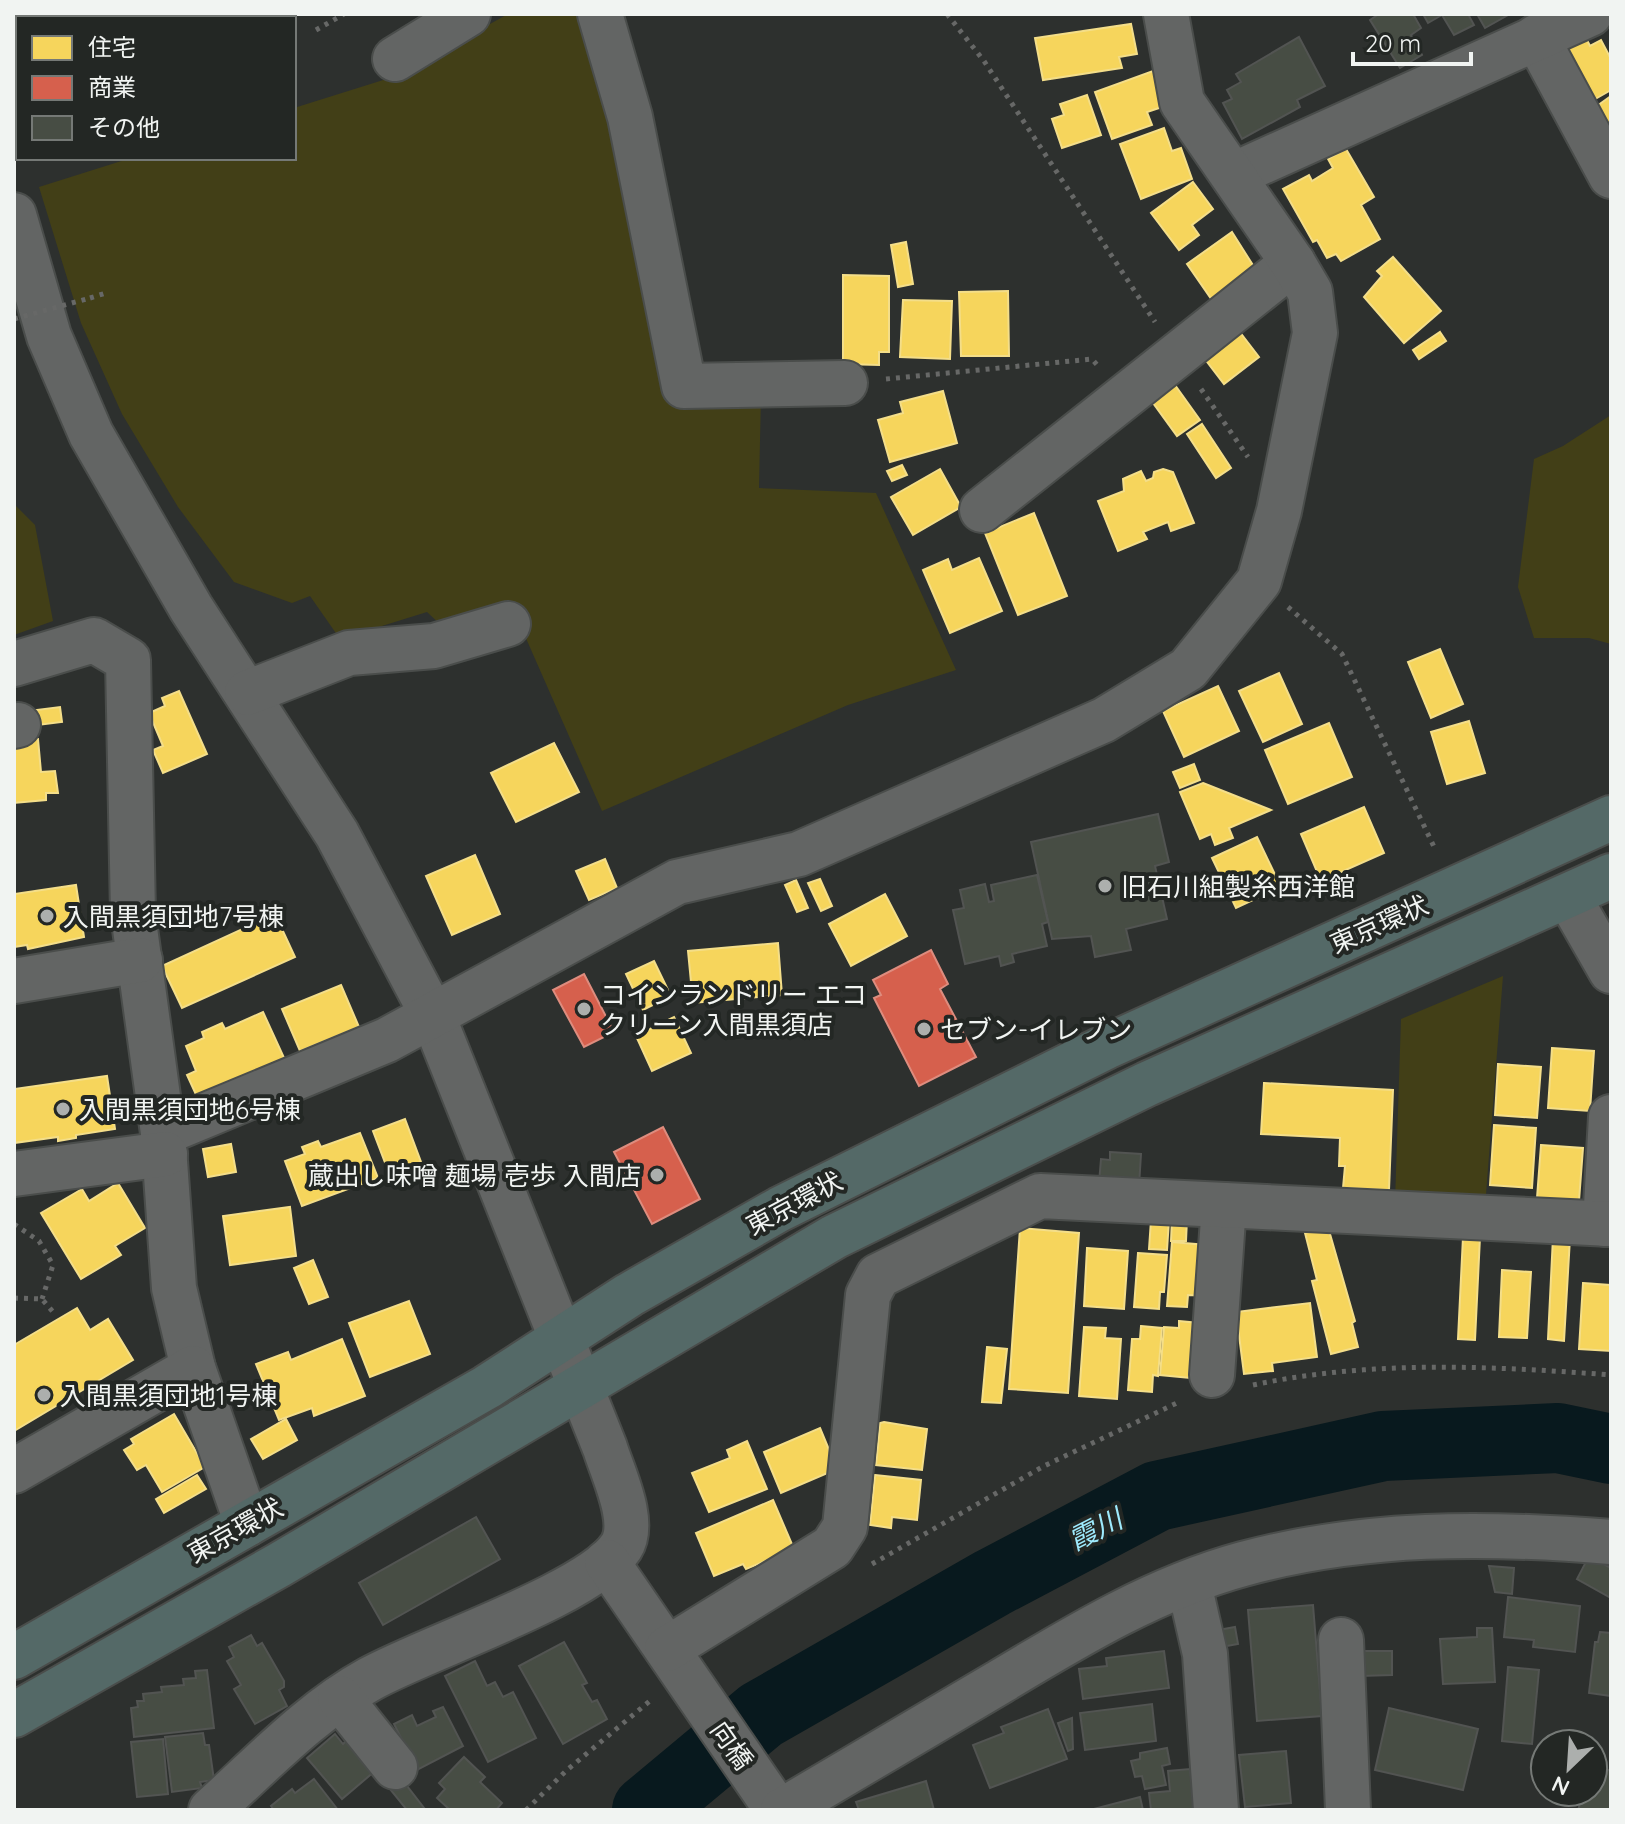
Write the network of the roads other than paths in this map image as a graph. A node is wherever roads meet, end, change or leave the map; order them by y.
1 (468, 14) edge
2 (600, 14) edge
3 (1166, 14) edge
4 (1590, 14) edge
5 (1536, 37) junction
6 (395, 59) dead end
7 (1233, 175) junction
8 (1611, 176) edge
9 (14, 215) edge
10 (1293, 263) junction
11 (845, 383) road end
12 (982, 510) dead end
13 (508, 624) dead end
14 (14, 664) edge
15 (247, 693) junction
16 (1611, 818) edge
17 (1611, 876) edge
18 (1568, 896) junction
19 (140, 960) junction
20 (1611, 971) edge
21 (14, 981) edge
22 (433, 1016) junction
23 (1611, 1117) edge
24 (164, 1144) junction
25 (14, 1174) edge
26 (1224, 1205) junction
27 (1608, 1224) edge
28 (560, 1340) junction
29 (193, 1368) junction
30 (580, 1385) junction
31 (1213, 1387) road end
32 (14, 1471) edge
33 (247, 1524) junction
34 (1611, 1542) edge
35 (607, 1562) junction
36 (1189, 1584) junction
37 (1341, 1640) dead end
38 (667, 1649) junction
39 (14, 1657) edge
40 (340, 1698) junction
41 (14, 1715) edge
42 (395, 1767) dead end
43 (777, 1807) edge
44 (211, 1810) edge
45 (1216, 1810) edge
46 (1348, 1810) edge

1 - 6 street
2 - 11 street
3 - 7 street
4 - 5 street
5 - 7 street
5 - 8 street
7 - 10 street
9 - 15 street
10 - 12 street
10 - 22 street
13 - 15 street
14 - 19 street
15 - 22 street
16 - 28 highway, 東京環状
17 - 18 highway, 東京環状
18 - 20 street
18 - 30 highway, 東京環状
19 - 21 street
19 - 24 street
22 - 24 street
22 - 28 street
23 - 27 street
24 - 25 street
24 - 29 street
26 - 27 street
26 - 31 street
26 - 38 street
28 - 30 street
28 - 33 highway, 東京環状
29 - 32 street
29 - 33 street
30 - 35 street
30 - 41 highway, 東京環状
33 - 39 highway, 東京環状
34 - 36 street
35 - 38 street, 向橋
35 - 40 street
36 - 43 street
36 - 45 street
37 - 46 street
38 - 43 street, 向橋
40 - 42 street
40 - 44 street

